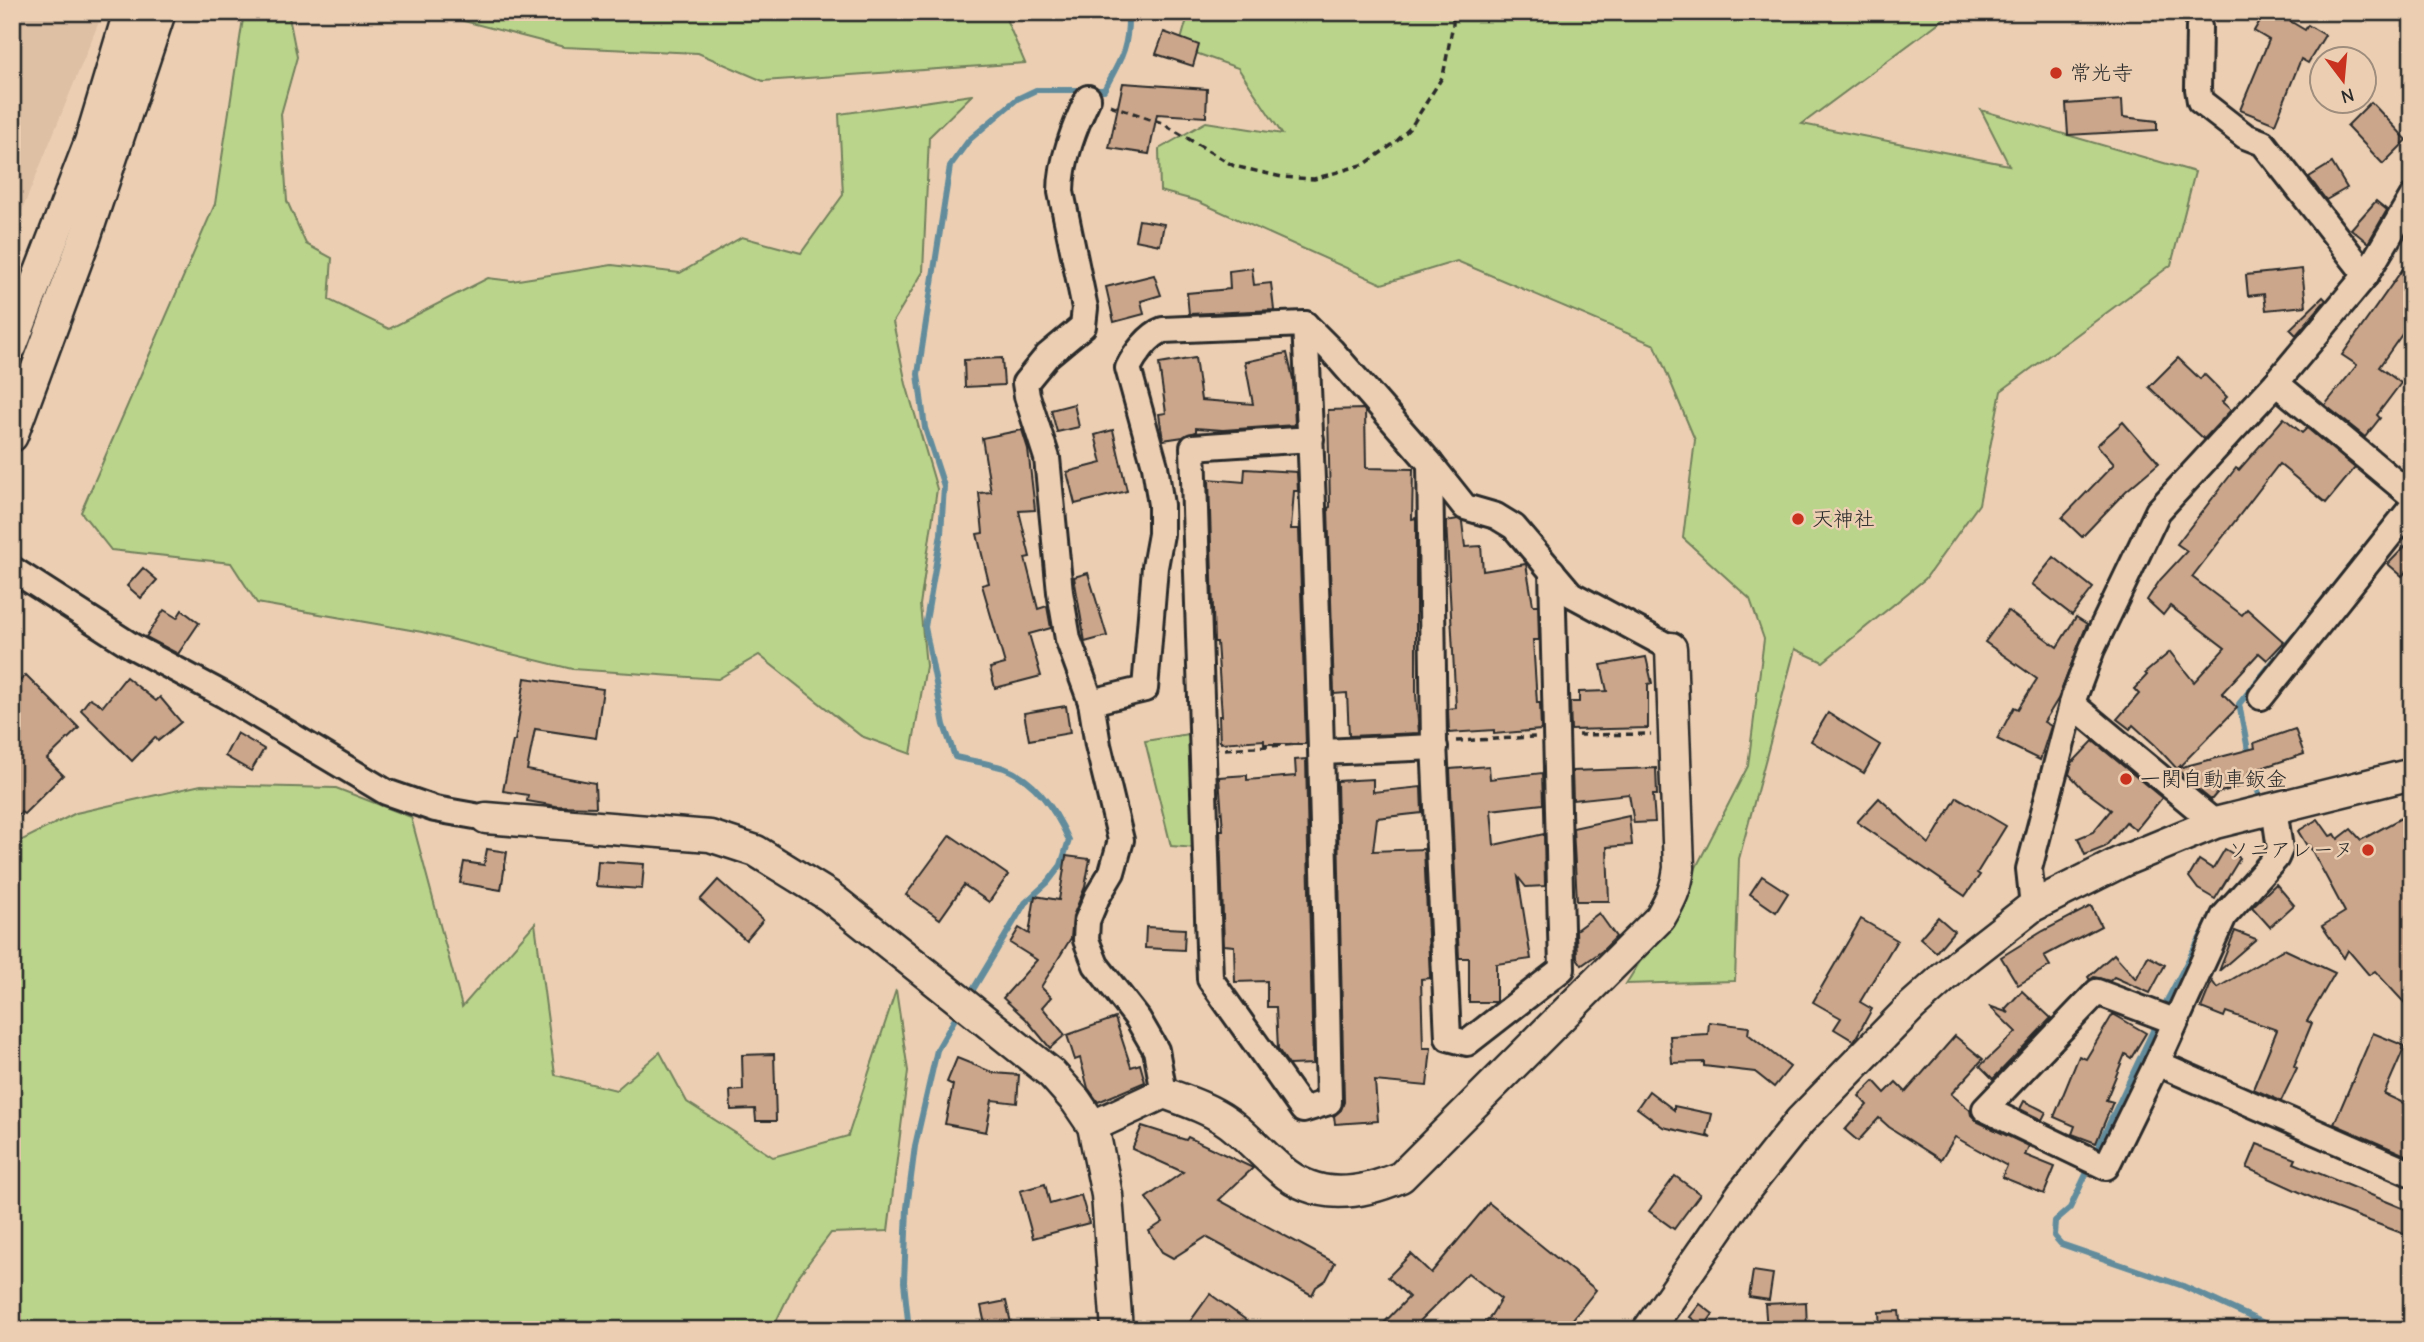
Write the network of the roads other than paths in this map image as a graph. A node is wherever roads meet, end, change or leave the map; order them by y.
1 (128, 12) edge
2 (160, 12) edge
3 (2199, 27) dead end
4 (1088, 98) road end
5 (2412, 197) edge
6 (2366, 275) junction
7 (1305, 324) junction
8 (12, 345) edge
9 (2276, 383) junction
10 (12, 436) edge
11 (1311, 439) junction
12 (1430, 463) junction
13 (2412, 496) edge
14 (2412, 507) edge
15 (12, 569) edge
16 (1552, 571) junction
17 (1671, 648) joint
18 (2261, 697) dead end
19 (1091, 702) junction
20 (2072, 704) junction
21 (1321, 747) junction
22 (1435, 747) junction
23 (2412, 774) edge
24 (2274, 808) junction
25 (486, 818) joint
26 (2215, 823) junction
27 (2033, 906) junction
28 (2174, 1021) junction
29 (2157, 1063) junction
30 (1164, 1093) junction
31 (1093, 1126) junction
32 (2412, 1174) edge
33 (1117, 1330) edge
34 (1648, 1330) edge

1 - 8 street
2 - 10 street
3 - 6 street
4 - 19 street
5 - 6 street
6 - 9 street
7 - 11 street
7 - 12 street
7 - 19 street
9 - 13 street
9 - 20 street
11 - 21 street
11 - 21 street
12 - 16 street
12 - 22 street
14 - 18 street
15 - 25 street
16 - 17 street
16 - 22 street
17 - 30 street
19 - 30 street
20 - 26 street
20 - 27 street
21 - 22 street
23 - 24 street
24 - 26 street
24 - 28 street
25 - 31 street
26 - 27 street
27 - 34 street
28 - 29 street
28 - 29 street
29 - 32 street
30 - 31 street
31 - 33 street

